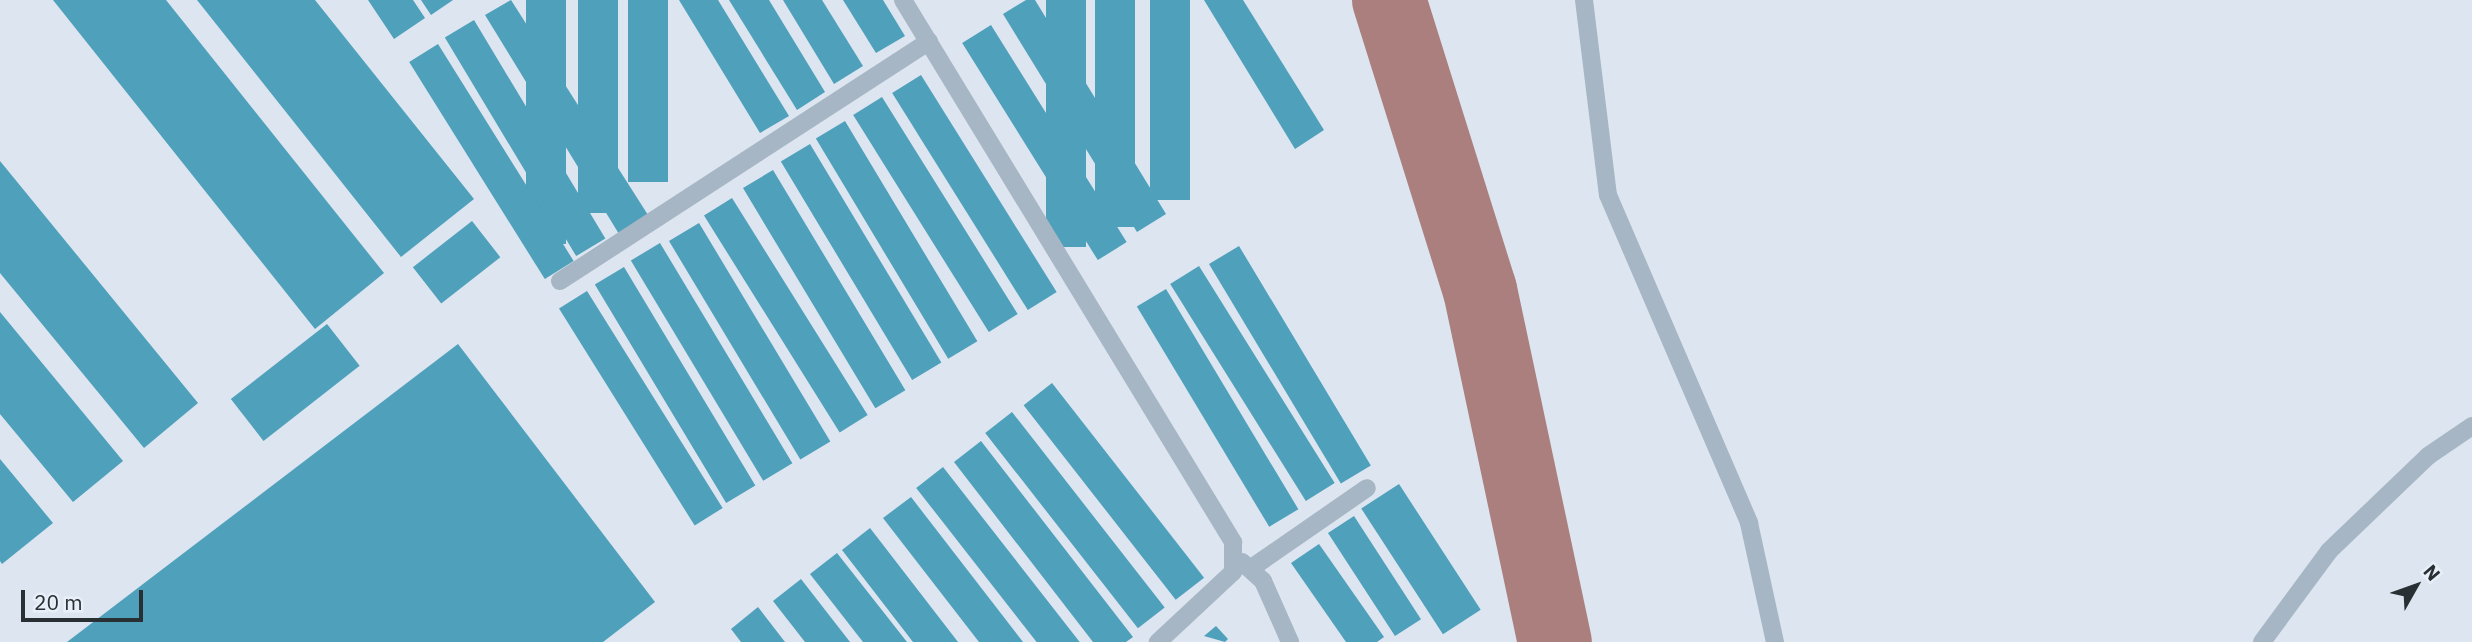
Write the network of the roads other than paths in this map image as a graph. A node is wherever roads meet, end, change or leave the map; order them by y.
1 (904, 0) edge
2 (1584, 0) edge
3 (929, 41) junction
4 (560, 281) dead end
5 (2472, 426) edge
6 (1367, 488) dead end
7 (1243, 563) junction
8 (1158, 642) edge
9 (1290, 642) edge
10 (1775, 642) edge
11 (2262, 642) edge

1 - 3 street
2 - 10 street
3 - 4 street
3 - 7 street
5 - 11 street
6 - 7 street
7 - 8 street
7 - 9 street

